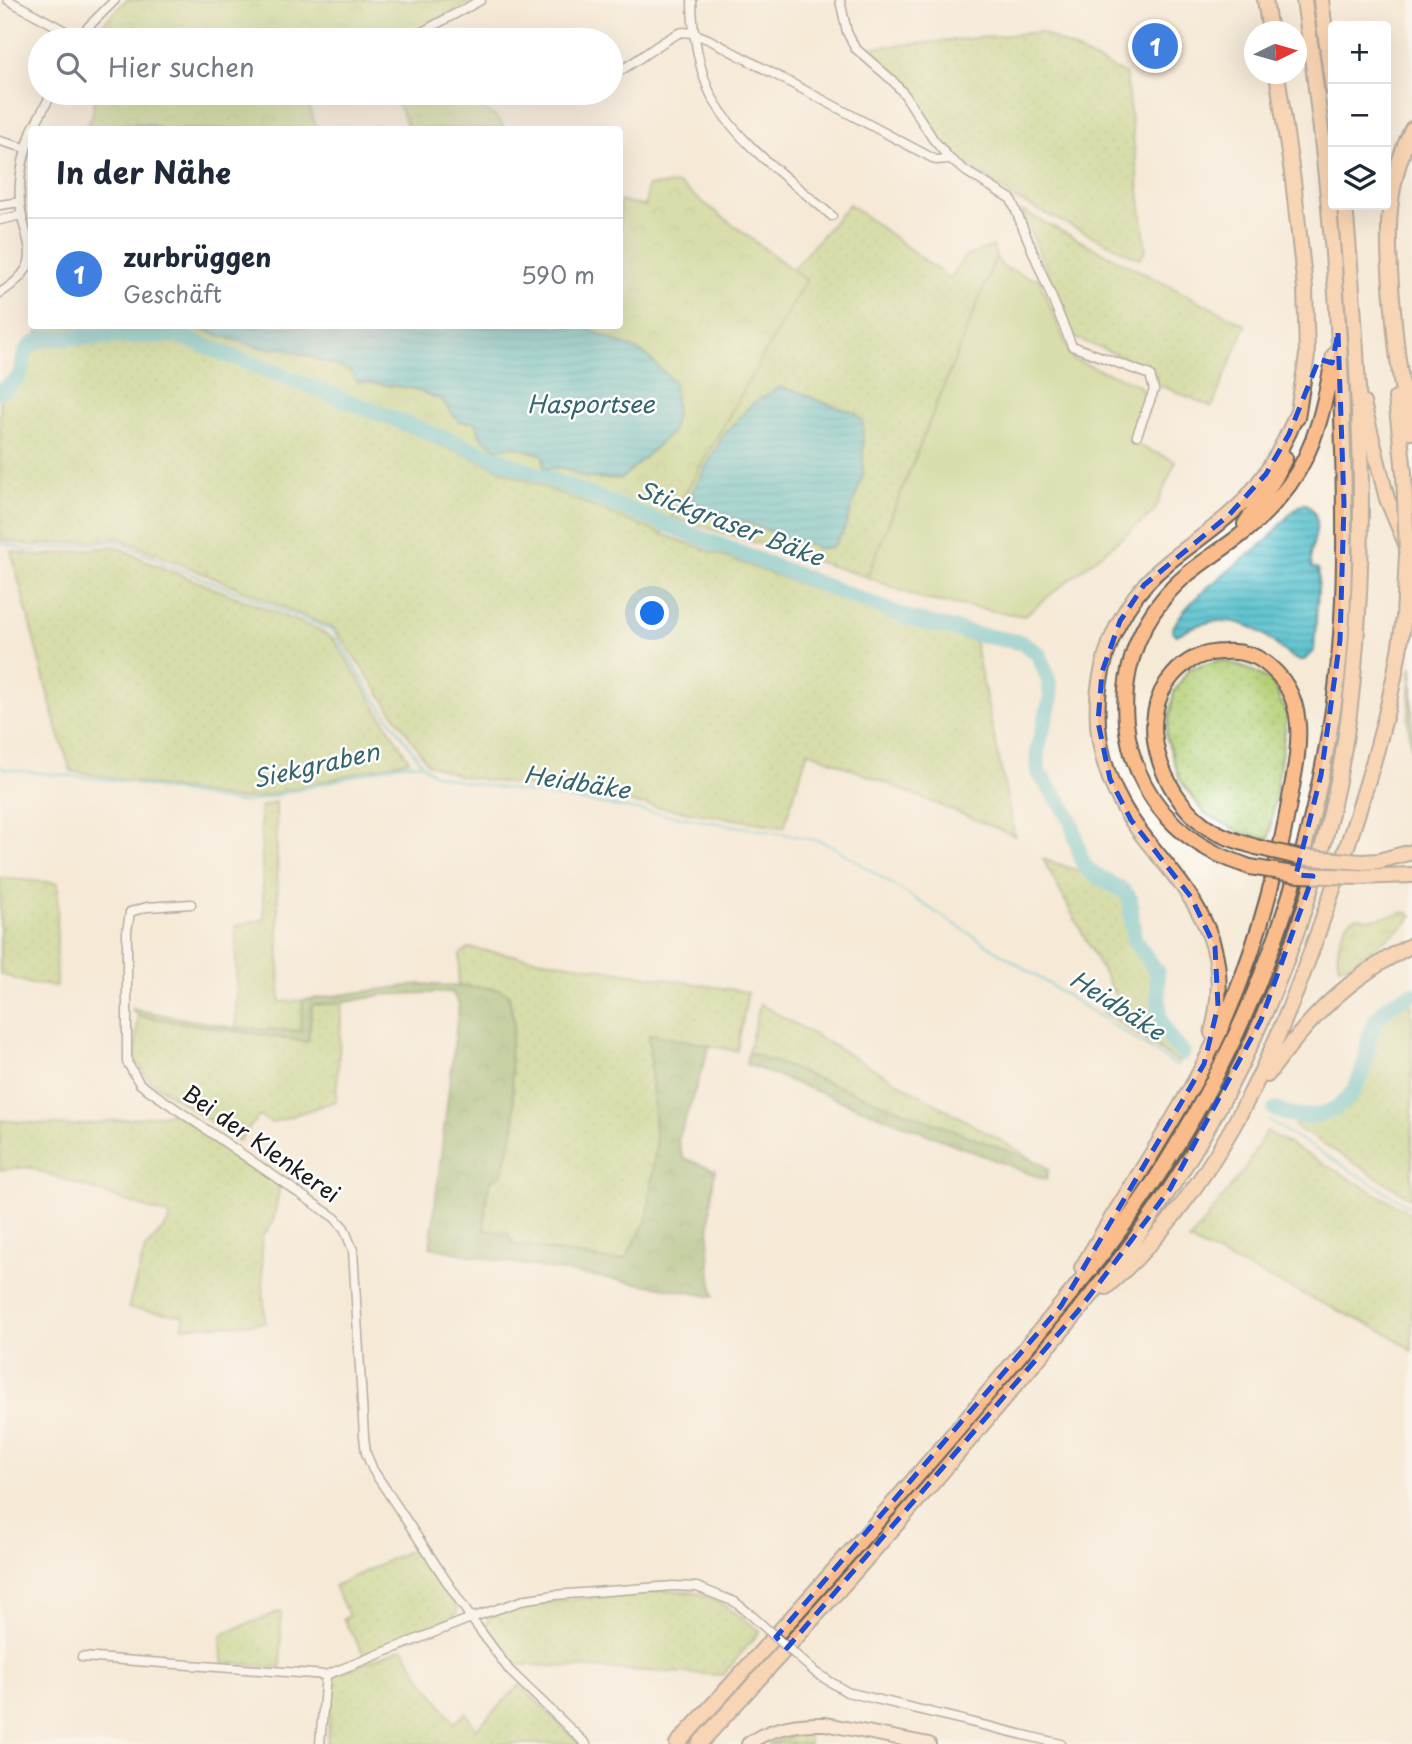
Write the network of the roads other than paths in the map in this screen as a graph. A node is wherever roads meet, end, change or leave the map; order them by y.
1 (8, 0) edge
2 (115, 0) edge
3 (481, 0) edge
4 (692, 0) edge
5 (840, 0) edge
6 (1265, 0) edge
7 (1304, 0) edge
8 (1321, 0) edge
9 (1268, 21) edge
10 (58, 28) edge
11 (87, 28) edge
12 (429, 28) edge
13 (694, 33) junction
14 (623, 70) edge
15 (1279, 84) edge
16 (1332, 84) edge
17 (46, 105) edge
18 (34, 126) edge
19 (1412, 129) edge
20 (28, 140) edge
21 (0, 141) edge
22 (25, 148) junction
23 (950, 159) junction
24 (20, 202) junction
25 (0, 205) edge
26 (1345, 210) edge
27 (832, 216) dead end
28 (23, 218) junction
29 (0, 220) edge
30 (28, 236) edge
31 (28, 262) edge
32 (0, 293) edge
33 (1338, 333) junction
34 (1395, 333) junction
35 (1357, 381) junction
36 (1298, 411) junction
37 (1412, 432) edge
38 (1137, 435) dead end
39 (1235, 540) junction
40 (1412, 556) edge
41 (1412, 852) edge
42 (1360, 870) junction
43 (1412, 875) edge
44 (191, 904) dead end
45 (1412, 945) edge
46 (1204, 1065) junction
47 (1247, 1101) junction
48 (1061, 1306) junction
49 (1078, 1311) junction
50 (471, 1618) junction
51 (82, 1657) dead end
52 (327, 1675) junction
53 (320, 1744) edge
54 (586, 1744) edge
55 (677, 1744) edge
56 (699, 1744) edge
57 (748, 1744) edge
58 (929, 1744) edge
59 (1060, 1744) edge

1 - 10 street
2 - 11 street
3 - 12 street
4 - 13 street
5 - 23 street
6 - 9 highway
7 - 33 highway
8 - 16 highway
13 - 14 street
13 - 23 street
13 - 27 street
15 - 36 highway
17 - 18 street
19 - 34 highway
20 - 22 street
21 - 22 street
22 - 24 street
23 - 38 street
24 - 25 street
24 - 28 street
26 - 35 highway
28 - 29 street
28 - 30 street
31 - 32 street
33 - 39 highway
33 - 48 highway
34 - 37 highway
34 - 47 highway, bridge
35 - 40 highway
35 - 49 highway
36 - 39 highway
36 - 46 highway
39 - 42 highway, bridge
41 - 42 highway
42 - 43 highway
42 - 46 highway, bridge
44 - 50 street, Bei der Klenkerei
45 - 47 highway
46 - 48 highway
47 - 49 highway
48 - 55 highway
49 - 56 highway
50 - 52 street
50 - 54 street, Bei der Klenkerei
50 - 59 street, bridge
51 - 52 street
52 - 53 street
57 - 58 street

